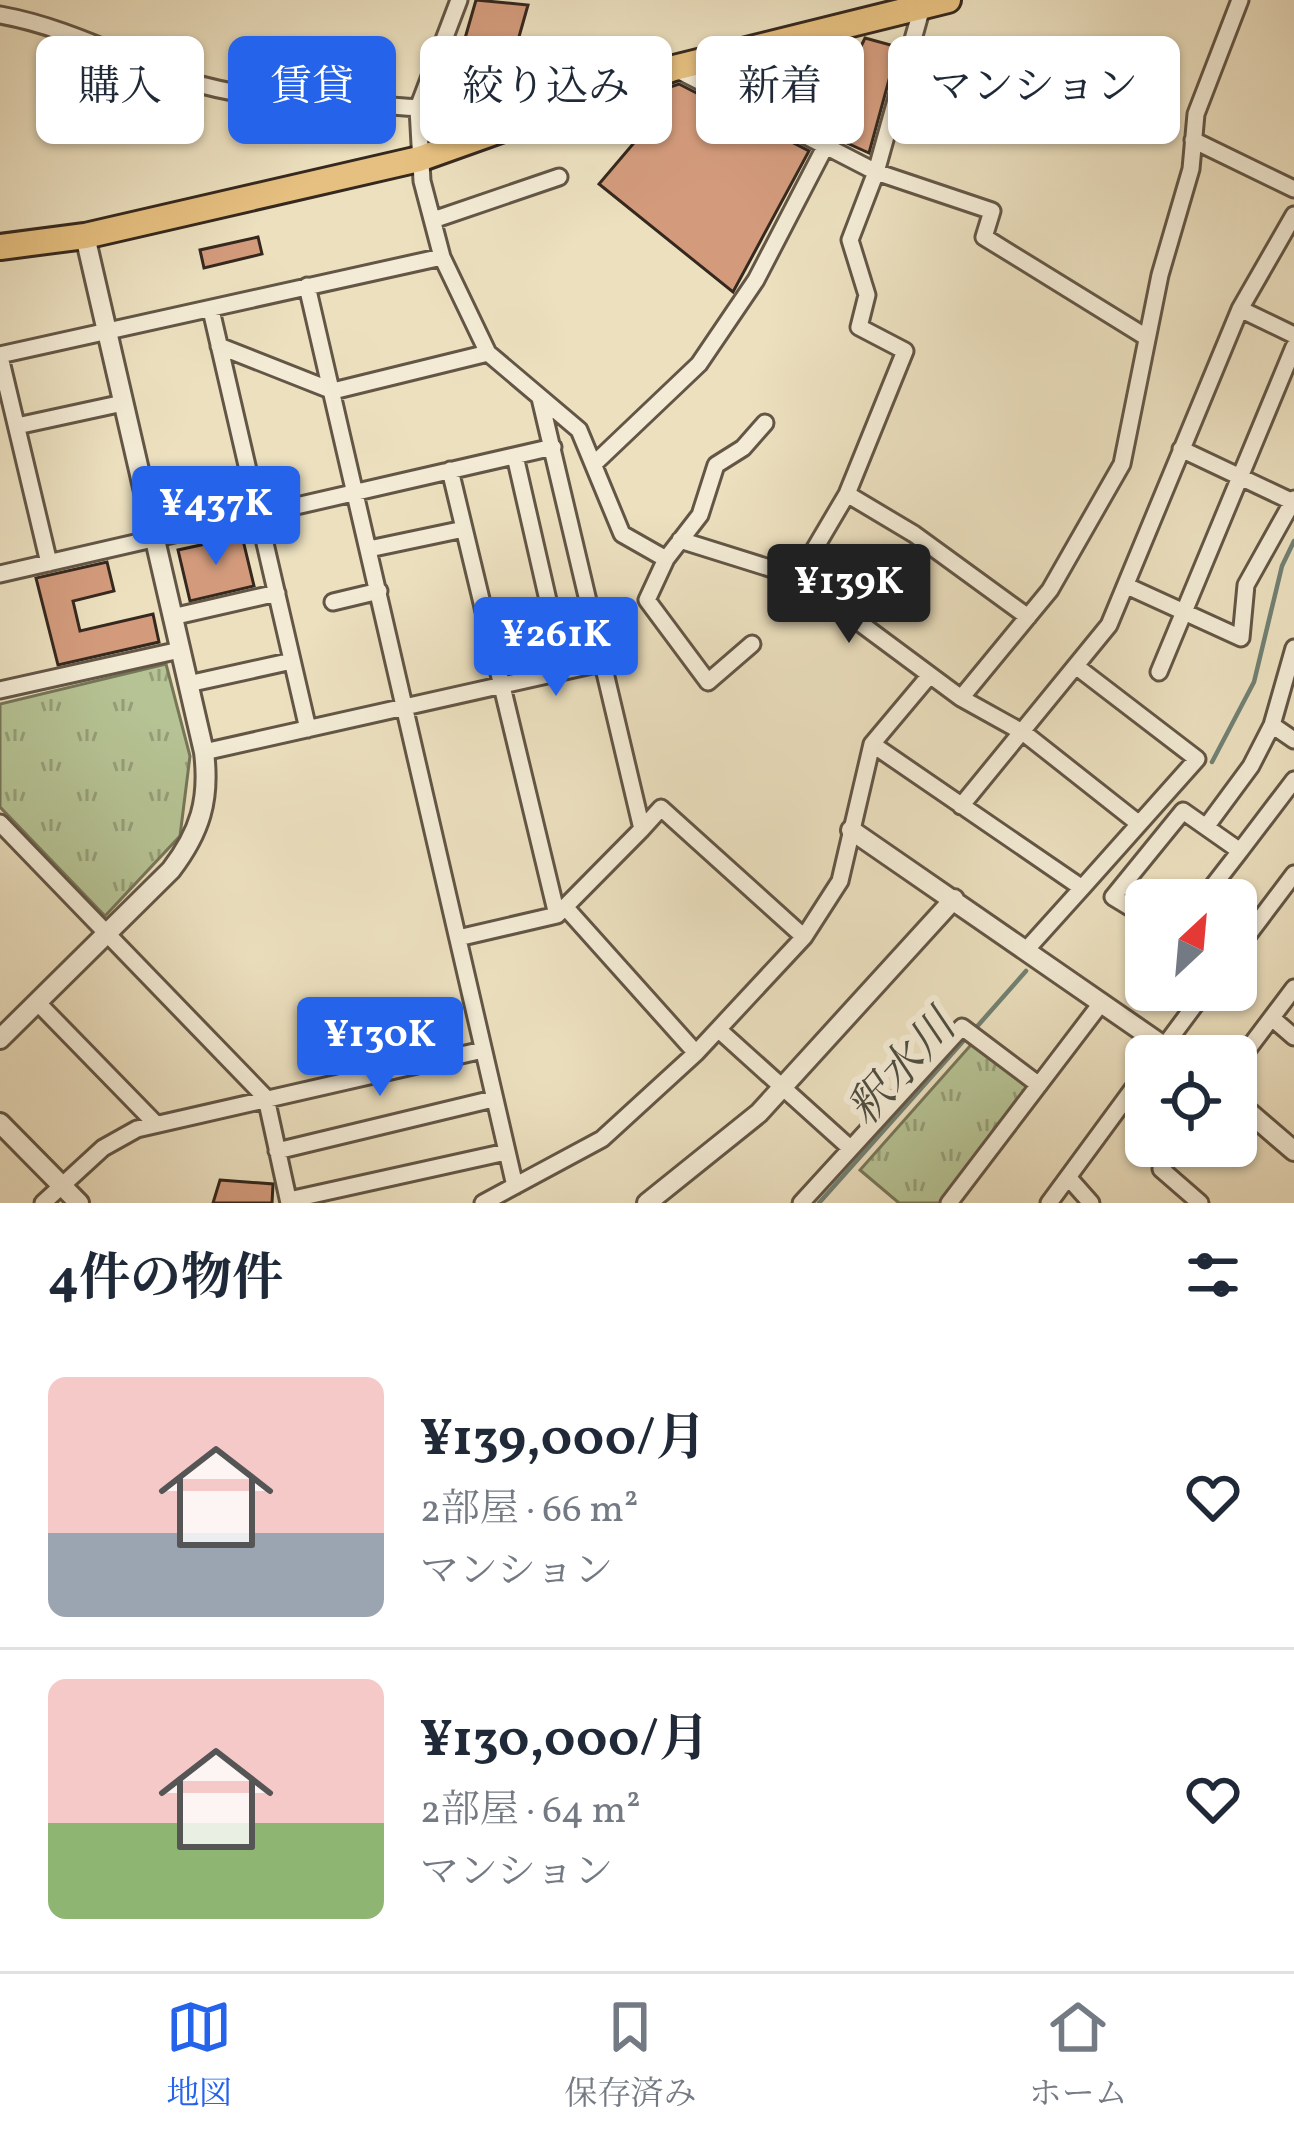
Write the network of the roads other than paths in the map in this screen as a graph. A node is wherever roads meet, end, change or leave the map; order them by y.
1 (459, 0) edge
2 (1240, 0) edge
3 (932, 2) edge
4 (0, 15) edge
5 (674, 68) junction
6 (418, 108) junction
7 (1193, 140) junction
8 (824, 149) junction
9 (419, 159) junction
10 (876, 172) junction
11 (559, 177) dead end
12 (1294, 189) edge
13 (1294, 215) edge
14 (433, 220) junction
15 (85, 236) junction
16 (0, 247) edge
17 (442, 257) junction
18 (307, 286) junction
19 (1240, 309) junction
20 (211, 310) junction
21 (107, 331) junction
22 (1294, 335) edge
23 (1146, 337) junction
24 (219, 346) junction
25 (1294, 347) edge
26 (488, 353) junction
27 (0, 356) edge
28 (333, 391) junction
29 (540, 398) junction
30 (123, 403) junction
31 (765, 423) dead end
32 (17, 426) junction
33 (553, 447) junction
34 (1181, 449) junction
35 (515, 456) junction
36 (595, 463) junction
37 (450, 470) junction
38 (1238, 476) junction
39 (355, 492) junction
40 (847, 494) junction
41 (1293, 500) edge
42 (259, 516) junction
43 (464, 529) junction
44 (154, 538) junction
45 (680, 540) junction
46 (369, 549) junction
47 (666, 559) junction
48 (49, 563) junction
49 (0, 574) edge
50 (798, 577) junction
51 (1126, 586) junction
52 (379, 591) junction
53 (277, 593) junction
54 (333, 602) dead end
55 (1183, 611) junction
56 (172, 617) junction
57 (1028, 617) junction
58 (752, 644) dead end
59 (180, 650) junction
60 (1293, 656) edge
61 (292, 661) junction
62 (601, 663) junction
63 (1077, 667) junction
64 (564, 670) junction
65 (1159, 672) dead end
66 (930, 675) junction
67 (188, 684) junction
68 (501, 686) junction
69 (0, 690) edge
70 (961, 698) junction
71 (404, 709) junction
72 (1272, 725) junction
73 (308, 729) junction
74 (1024, 733) junction
75 (1294, 740) edge
76 (872, 744) junction
77 (205, 752) junction
78 (1294, 780) edge
79 (961, 806) junction
80 (0, 823) edge
81 (1138, 823) junction
82 (1206, 827) junction
83 (642, 829) junction
84 (851, 830) junction
85 (1240, 851) junction
86 (1294, 874) edge
87 (1128, 879) edge
88 (1218, 879) edge
89 (1125, 882) edge
90 (1082, 888) junction
91 (954, 899) junction
92 (1125, 904) edge
93 (562, 912) junction
94 (1257, 923) edge
95 (107, 933) junction
96 (804, 937) junction
97 (458, 938) junction
98 (1028, 949) junction
99 (1294, 988) edge
100 (37, 1002) junction
101 (1102, 1002) junction
102 (1271, 1018) junction
103 (719, 1030) junction
104 (1145, 1035) edge
105 (1257, 1037) edge
106 (1294, 1037) edge
107 (0, 1040) edge
108 (483, 1050) junction
109 (696, 1053) junction
110 (1039, 1085) junction
111 (783, 1089) junction
112 (266, 1098) junction
113 (494, 1099) junction
114 (1125, 1100) edge
115 (1257, 1119) edge
116 (0, 1124) edge
117 (156, 1124) junction
118 (850, 1148) junction
119 (277, 1150) junction
120 (1294, 1151) edge
121 (506, 1152) junction
122 (1162, 1167) edge
123 (1068, 1177) junction
124 (61, 1185) junction
125 (515, 1186) junction
126 (289, 1202) edge
127 (652, 1202) edge
128 (43, 1203) edge
129 (79, 1203) edge
130 (483, 1203) edge
131 (801, 1203) edge
132 (949, 1203) edge
133 (1049, 1203) edge
134 (1091, 1203) edge
135 (1200, 1203) edge

1 - 6 street
2 - 7 street
3 - 5 main road
3 - 10 street
4 - 6 street
5 - 8 street
5 - 9 main road
6 - 9 street
7 - 12 street
7 - 23 street
8 - 10 street
8 - 36 street
9 - 14 street
9 - 15 main road
10 - 23 street
10 - 40 street
11 - 14 street
13 - 19 street
14 - 17 street
15 - 16 main road
15 - 21 street
17 - 18 street
17 - 26 street
18 - 20 street
18 - 28 street
19 - 22 street
19 - 34 street
20 - 21 street
20 - 24 street
21 - 27 street
21 - 30 street
23 - 57 street
24 - 28 street
24 - 42 street
25 - 38 street
26 - 28 street
26 - 29 street
27 - 32 street
28 - 39 street
29 - 33 street
29 - 36 street
30 - 32 street
30 - 44 street
31 - 45 street
32 - 48 street
33 - 35 street
33 - 62 street
34 - 38 street
34 - 51 street
35 - 37 street
35 - 64 street
36 - 47 street
37 - 39 street
37 - 43 street
38 - 41 street
38 - 55 street
39 - 42 street
39 - 46 street
40 - 50 street
40 - 57 street
41 - 55 street
42 - 44 street
42 - 53 street
43 - 46 street
43 - 68 street
44 - 48 street
44 - 56 street
45 - 47 street
45 - 50 street
46 - 52 street
47 - 58 street
48 - 49 street
50 - 66 street
51 - 55 street
51 - 63 street
52 - 54 street
52 - 71 street
53 - 56 street
53 - 61 street
55 - 65 street
56 - 59 street
57 - 70 street
59 - 67 street
59 - 69 street
60 - 72 street
61 - 67 street
61 - 73 street
62 - 64 street
62 - 83 street
63 - 74 street
63 - 81 street
64 - 68 street
66 - 70 street
66 - 76 street
67 - 77 street
68 - 71 street
68 - 93 street
70 - 74 street
71 - 73 street
71 - 97 street
72 - 75 street
72 - 82 street
73 - 77 street
74 - 79 street
74 - 81 street
76 - 79 street
76 - 84 street
77 - 95 street
78 - 85 street
79 - 90 street
80 - 95 street
81 - 90 street
82 - 85 street
82 - 87 street
83 - 93 street
83 - 96 street
84 - 91 street
84 - 96 street
85 - 88 street
86 - 94 street
89 - 92 street
90 - 98 street
91 - 98 street
91 - 111 street
93 - 97 street
93 - 109 street
95 - 100 street
95 - 112 street
96 - 103 street
97 - 108 street
98 - 101 street
99 - 102 street
100 - 107 street
100 - 117 street
101 - 104 street
101 - 110 street
102 - 105 street
102 - 106 street
103 - 109 street
103 - 111 street
108 - 112 street
108 - 113 street
109 - 125 street
110 - 118 street
110 - 132 street
111 - 118 street
111 - 127 street
112 - 117 street
112 - 119 street
113 - 119 street
113 - 121 street
114 - 123 street
115 - 120 street
116 - 124 street
117 - 124 street
118 - 131 street
119 - 126 street
121 - 125 street
121 - 126 street
122 - 135 street
123 - 133 street
123 - 134 street
124 - 128 street
124 - 129 street
125 - 130 street

